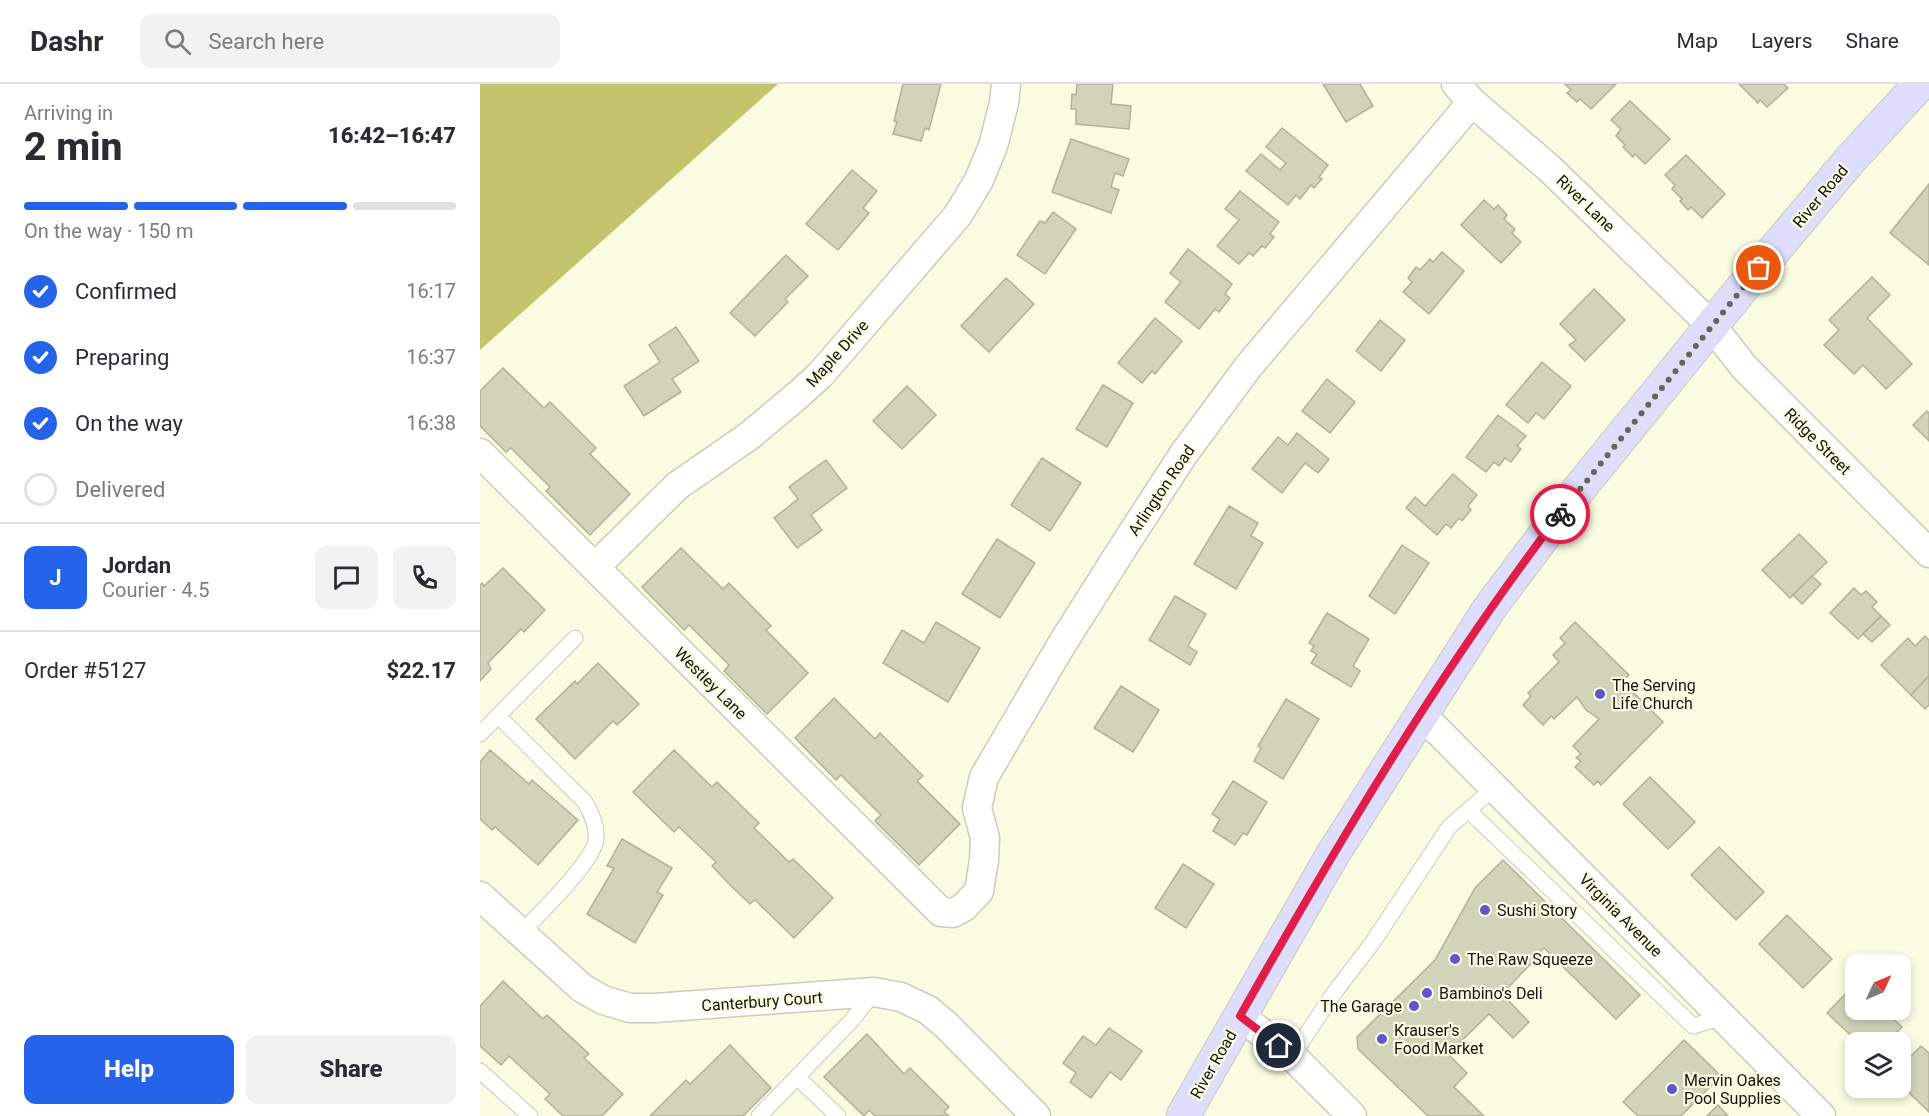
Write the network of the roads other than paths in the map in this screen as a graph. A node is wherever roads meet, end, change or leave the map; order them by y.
1 (1006, 84) edge
2 (1920, 84) edge
3 (1464, 93) edge
4 (1712, 326) junction
5 (480, 453) edge
6 (1929, 553) edge
7 (594, 567) junction
8 (575, 638) dead end
9 (1421, 714) junction
10 (498, 716) junction
11 (480, 734) edge
12 (1494, 788) junction
13 (1468, 810) junction
14 (480, 896) edge
15 (941, 912) joint
16 (1632, 925) junction
17 (521, 933) junction
18 (1610, 946) junction
19 (1693, 987) junction
20 (874, 992) junction
21 (1672, 1006) junction
22 (1240, 1016) junction
23 (1723, 1017) junction
24 (1292, 1056) junction
25 (480, 1071) edge
26 (797, 1077) junction
27 (530, 1116) edge
28 (759, 1116) edge
29 (838, 1116) edge
30 (1036, 1116) edge
31 (1183, 1116) edge
32 (1352, 1116) edge
33 (1821, 1116) edge

1 - 7 street, Maple Drive
2 - 4 main road, River Road
3 - 4 street, River Lane
3 - 15 street, Arlington Road
4 - 6 street, Ridge Street
4 - 9 main road, River Road
5 - 7 street, Westley Lane
7 - 15 street, Westley Lane
8 - 10 lane
9 - 12 street, Virginia Avenue
9 - 22 main road, River Road
10 - 11 lane
10 - 17 lane
12 - 13 lane
12 - 16 street, Virginia Avenue
13 - 18 lane
13 - 24 lane
14 - 17 street, Canterbury Court
16 - 18 lane
16 - 19 street, Virginia Avenue
17 - 20 street, Canterbury Court
18 - 21 lane
19 - 21 lane
19 - 23 street, Virginia Avenue
20 - 26 lane
20 - 30 street, Canterbury Court
21 - 23 lane
22 - 24 street
22 - 31 main road, River Road
23 - 33 street, Virginia Avenue
24 - 32 street
25 - 27 lane
26 - 28 lane
26 - 29 lane

